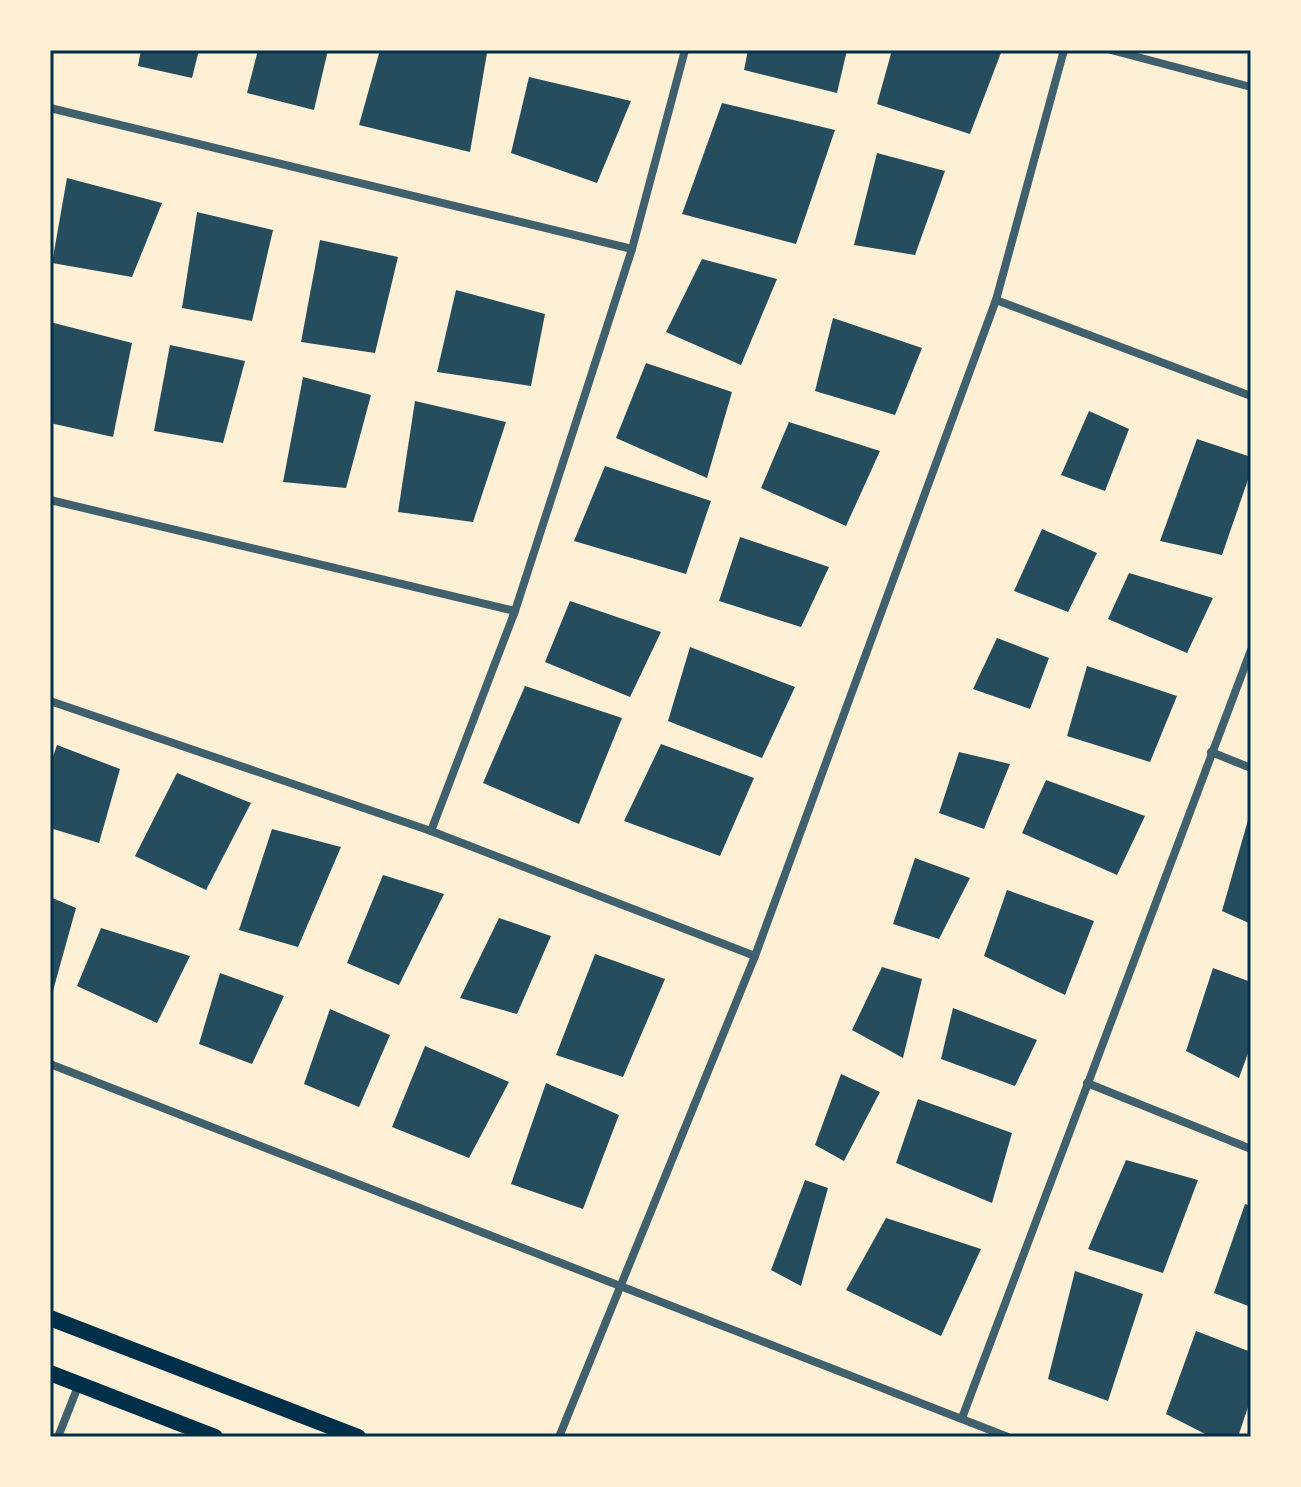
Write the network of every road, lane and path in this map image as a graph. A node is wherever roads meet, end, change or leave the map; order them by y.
1 (685, 50) edge
2 (1064, 50) edge
3 (1111, 50) edge
4 (1251, 87) edge
5 (50, 108) edge
6 (632, 249) junction
7 (996, 300) junction
8 (1251, 396) edge
9 (50, 500) edge
10 (515, 611) junction
11 (1251, 650) edge
12 (50, 701) edge
13 (1211, 752) junction
14 (1251, 768) edge
15 (431, 831) junction
16 (755, 956) junction
17 (50, 1064) edge
18 (1087, 1083) junction
19 (1251, 1149) edge
20 (619, 1288) junction
21 (50, 1318) edge
22 (50, 1373) edge
23 (79, 1384) junction
24 (962, 1418) junction
25 (58, 1437) edge
26 (215, 1437) edge
27 (358, 1437) edge
28 (559, 1437) edge
29 (1008, 1437) edge

1 - 6 street
2 - 7 street
3 - 4 street
5 - 6 street
6 - 10 street
7 - 8 street
7 - 16 street
9 - 10 street
10 - 15 street
11 - 13 street
12 - 15 street
13 - 14 street
13 - 18 street
15 - 16 street
16 - 20 street
17 - 20 street
18 - 19 street
18 - 24 street
20 - 24 street
20 - 28 street
21 - 27 main road
22 - 23 main road
23 - 25 street
23 - 26 main road
24 - 29 street

